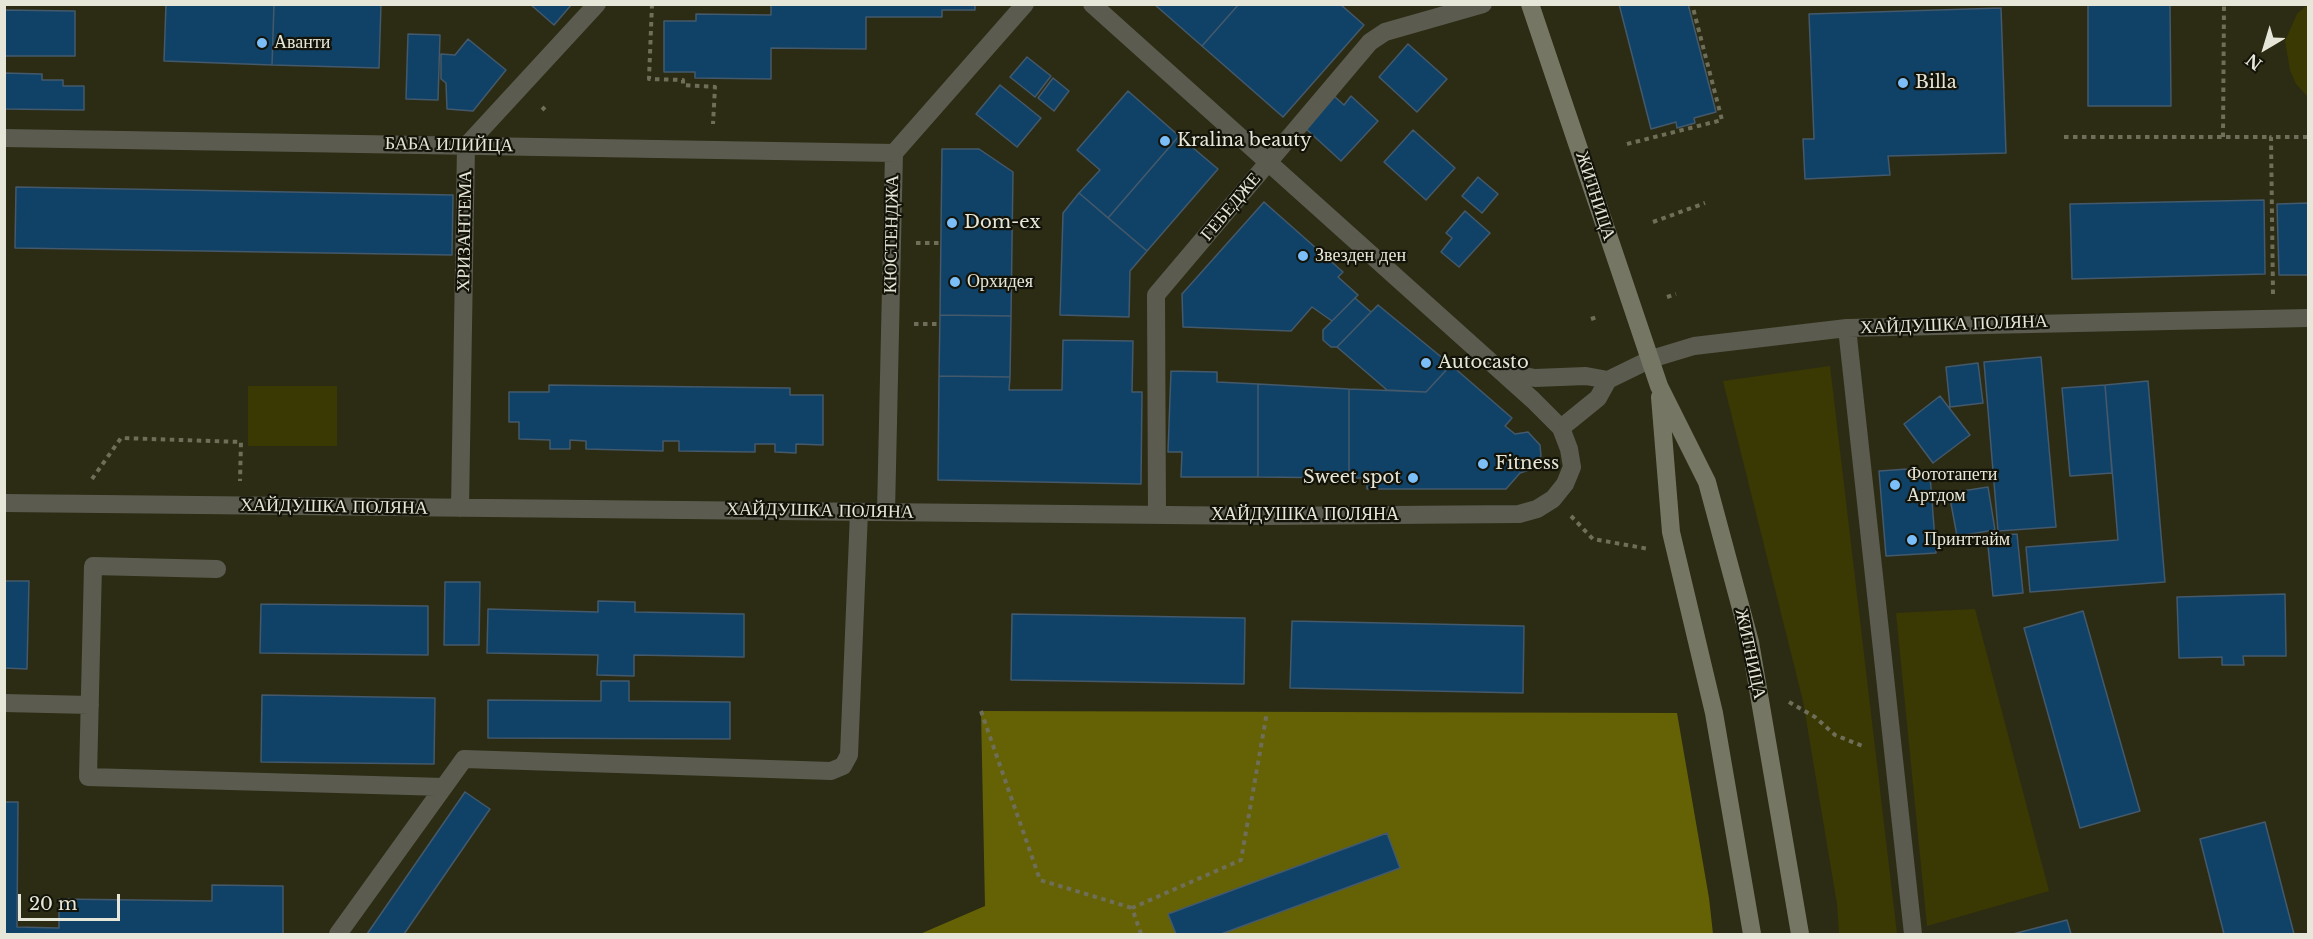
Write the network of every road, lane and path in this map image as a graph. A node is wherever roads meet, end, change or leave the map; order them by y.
1 (597, 4) edge
2 (652, 4) edge
3 (1025, 4) edge
4 (1092, 4) edge
5 (1483, 4) edge
6 (1530, 4) edge
7 (1692, 4) edge
8 (2224, 4) edge
9 (2064, 137) dead end
10 (2223, 137) junction
11 (2271, 137) junction
12 (4, 138) edge
13 (2308, 138) edge
14 (1627, 144) dead end
15 (466, 146) junction
16 (712, 150) junction
17 (894, 153) junction
18 (1268, 163) junction
19 (1705, 203) dead end
20 (1653, 222) dead end
21 (1676, 294) dead end
22 (1666, 297) dead end
23 (1597, 317) dead end
24 (2308, 318) edge
25 (1591, 319) dead end
26 (2273, 319) junction
27 (1847, 328) junction
28 (1651, 360) junction
29 (1501, 372) junction
30 (1608, 380) junction
31 (1659, 386) junction
32 (1561, 428) junction
33 (98, 470) dead end
34 (1553, 499) junction
35 (4, 503) edge
36 (240, 506) junction
37 (460, 508) junction
38 (859, 512) junction
39 (885, 512) junction
40 (1157, 515) junction
41 (1658, 551) dead end
42 (217, 568) dead end
43 (1789, 702) dead end
44 (4, 703) edge
45 (90, 705) junction
46 (981, 711) dead end
47 (1267, 712) dead end
48 (1893, 752) junction
49 (444, 787) junction
50 (1132, 908) junction
51 (338, 934) edge
52 (1141, 934) edge
53 (1752, 934) edge
54 (1800, 934) edge
55 (1913, 934) edge

1 - 15 street, ХРИЗАНТЕМА
2 - 16 path
3 - 17 street, КЮСТЕНДЖА
4 - 18 street
5 - 18 street, ГЕБЕДЖЕ
6 - 28 street, ЖИТНИЦА
7 - 14 path
8 - 10 path
9 - 10 path
10 - 11 path
11 - 13 path
11 - 26 path
12 - 15 street, БАБА ИЛИЙЦА
15 - 16 street, БАБА ИЛИЙЦА
15 - 37 street, ХРИЗАНТЕМА
16 - 17 street, БАБА ИЛИЙЦА
17 - 39 street, КЮСТЕНДЖА
18 - 29 street
18 - 40 street, ГЕБЕДЖЕ
19 - 20 path
21 - 22 path
23 - 25 path
24 - 26 street, ХАЙДУШКА ПОЛЯНА
26 - 27 street, ХАЙДУШКА ПОЛЯНА
27 - 28 street, ХАЙДУШКА ПОЛЯНА
27 - 48 street
28 - 30 street, ХАЙДУШКА ПОЛЯНА
28 - 31 street, ЖИТНИЦА
29 - 30 street
29 - 32 street
30 - 32 street, ХАЙДУШКА ПОЛЯНА
31 - 53 street, ЖИТНИЦА
31 - 54 street, ЖИТНИЦА
32 - 34 street
33 - 36 path
34 - 40 street, ХАЙДУШКА ПОЛЯНА
34 - 41 path
35 - 36 street, ХАЙДУШКА ПОЛЯНА
36 - 37 street, ХАЙДУШКА ПОЛЯНА
37 - 38 street, ХАЙДУШКА ПОЛЯНА
38 - 39 street, ХАЙДУШКА ПОЛЯНА
38 - 49 street
39 - 40 street, ХАЙДУШКА ПОЛЯНА
42 - 45 street
43 - 48 path
44 - 45 street
45 - 49 street
46 - 50 path
47 - 50 path
48 - 55 street
49 - 51 street
50 - 52 path

